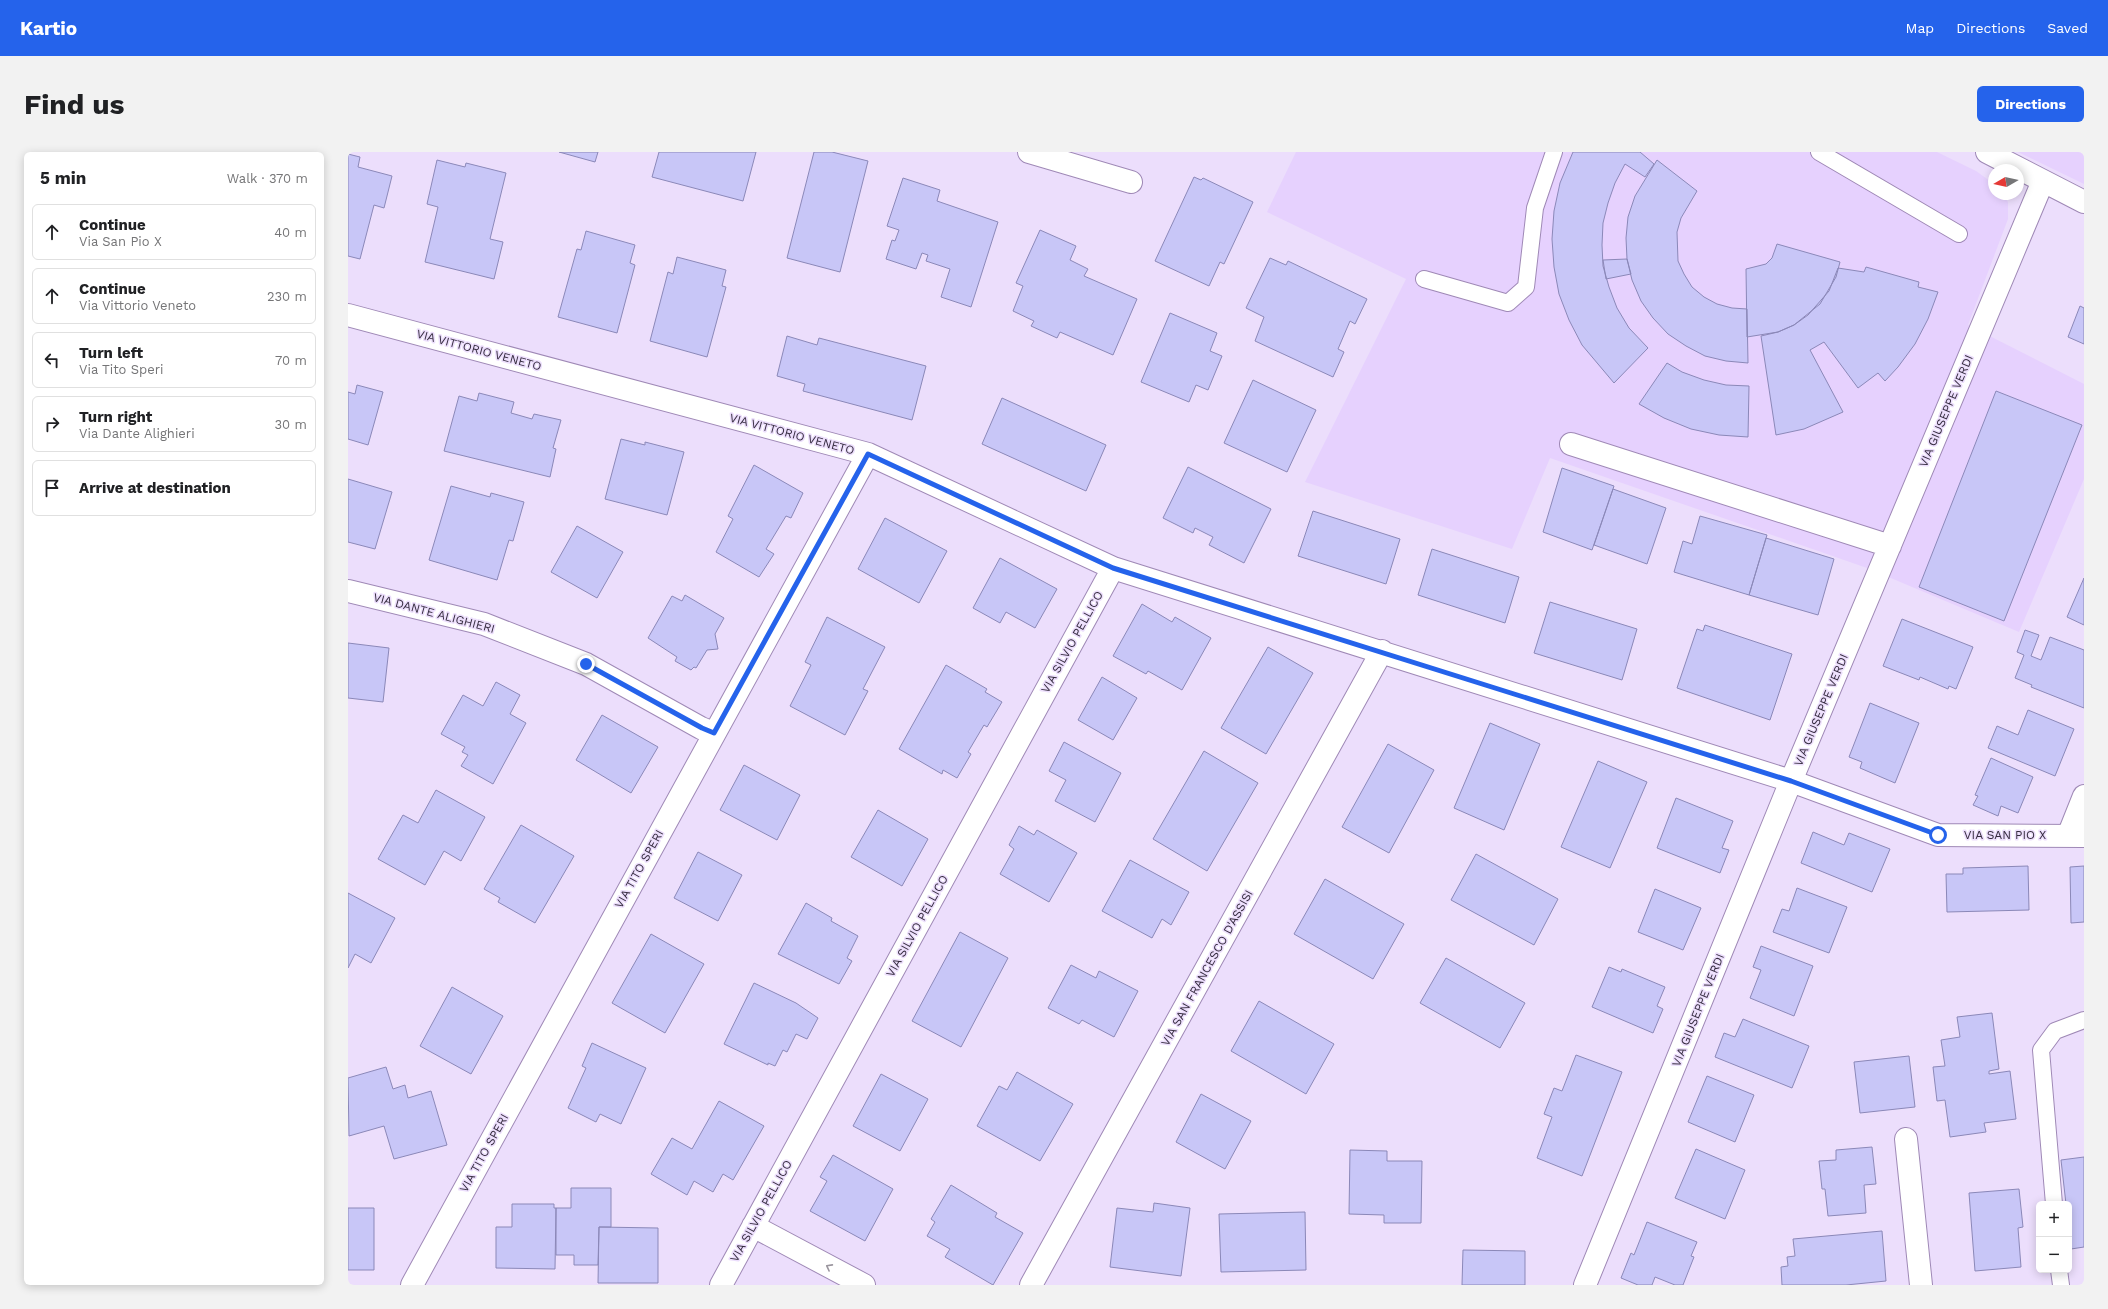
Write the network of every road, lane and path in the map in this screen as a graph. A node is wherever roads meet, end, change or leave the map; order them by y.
1 (1029, 152) edge
2 (1554, 152) edge
3 (1819, 152) edge
4 (1987, 152) edge
5 (2043, 181) junction
6 (1131, 182) dead end
7 (2084, 202) edge
8 (1959, 234) dead end
9 (1424, 279) dead end
10 (348, 315) edge
11 (1571, 444) dead end
12 (868, 454) junction
13 (1890, 546) junction
14 (1113, 568) junction
15 (348, 591) edge
16 (1382, 651) junction
17 (714, 733) junction
18 (1791, 781) junction
19 (2084, 796) edge
20 (2076, 836) edge
21 (2084, 1020) edge
22 (1906, 1139) dead end
23 (2054, 1201) edge
24 (753, 1226) junction
25 (2060, 1273) edge
26 (412, 1285) edge
27 (721, 1285) edge
28 (864, 1285) edge
29 (1031, 1285) edge
30 (1585, 1285) edge
31 (1921, 1285) edge
32 (2061, 1285) edge

1 - 6 street
2 - 9 lane
3 - 8 lane
4 - 5 street
5 - 7 street
5 - 13 street, VIA GIUSEPPE VERDI
10 - 12 street, VIA VITTORIO VENETO
11 - 13 street
12 - 14 street, VIA VITTORIO VENETO
12 - 17 street, VIA TITO SPERI
13 - 18 street, VIA GIUSEPPE VERDI
14 - 16 street, VIA VITTORIO VENETO
14 - 24 street, VIA SILVIO PELLICO
15 - 17 street, VIA DANTE ALIGHIERI
16 - 18 street, VIA VITTORIO VENETO
16 - 29 street, VIA SAN FRANCESCO D'ASSISI
17 - 26 street, VIA TITO SPERI
18 - 20 street, VIA SAN PIO X
18 - 30 street, VIA GIUSEPPE VERDI
19 - 20 street
21 - 23 lane
22 - 31 street
24 - 27 street, VIA SILVIO PELLICO
28 -> 24 street
25 - 32 lane

